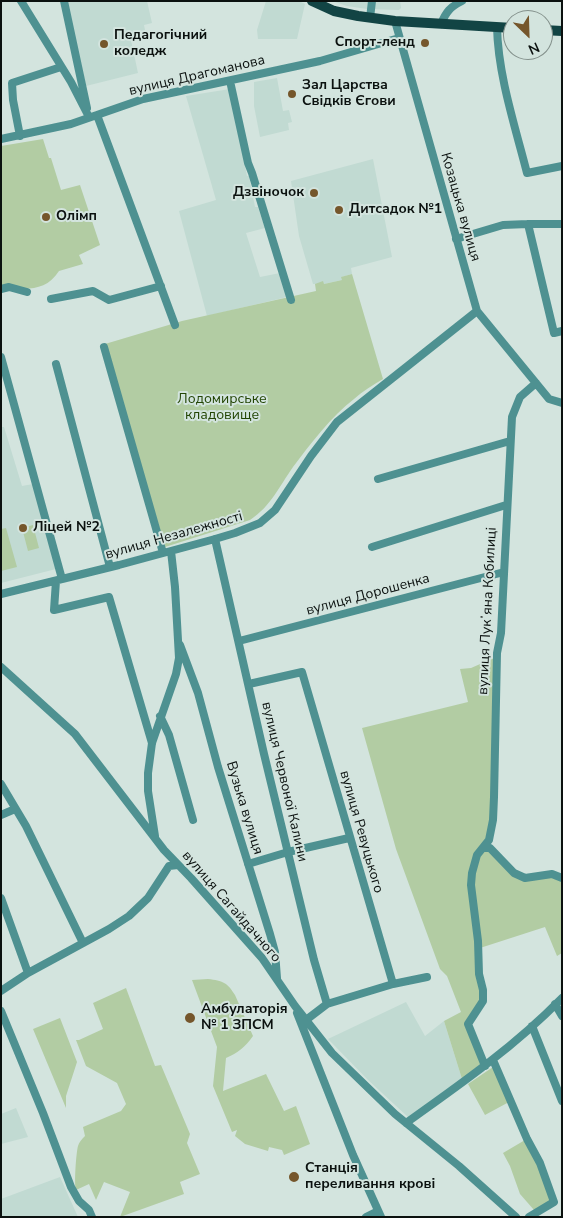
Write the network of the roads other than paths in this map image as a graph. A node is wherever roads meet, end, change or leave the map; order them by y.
1 (21, 1) edge
2 (64, 1) edge
3 (312, 1) edge
4 (372, 1) edge
5 (462, 1) edge
6 (370, 18) junction
7 (395, 20) junction
8 (441, 24) junction
9 (497, 27) junction
10 (503, 27) edge
11 (399, 38) junction
12 (61, 66) junction
13 (230, 81) junction
14 (93, 116) junction
15 (20, 136) junction
16 (1, 139) edge
17 (562, 166) edge
18 (528, 224) junction
19 (562, 224) edge
20 (456, 238) junction
21 (161, 286) junction
22 (1, 289) edge
23 (27, 292) dead end
24 (51, 298) dead end
25 (291, 300) dead end
26 (477, 311) junction
27 (175, 324) dead end
28 (562, 331) edge
29 (104, 347) dead end
30 (1, 357) edge
31 (56, 364) dead end
32 (536, 383) junction
33 (562, 403) edge
34 (510, 440) junction
35 (378, 479) dead end
36 (506, 505) junction
37 (215, 539) junction
38 (372, 547) dead end
39 (167, 552) junction
40 (110, 567) junction
41 (504, 572) junction
42 (59, 580) junction
43 (1, 594) edge
44 (239, 642) junction
45 (180, 645) junction
46 (1, 667) edge
47 (249, 684) junction
48 (160, 716) junction
49 (152, 743) junction
50 (1, 784) edge
51 (15, 809) junction
52 (1, 815) edge
53 (193, 820) dead end
54 (349, 838) junction
55 (156, 839) junction
56 (483, 848) junction
57 (164, 850) junction
58 (288, 852) junction
59 (248, 864) junction
60 (178, 865) junction
61 (163, 874) junction
62 (562, 878) edge
63 (1, 898) edge
64 (83, 943) junction
65 (28, 973) junction
66 (427, 977) dead end
67 (277, 980) junction
68 (393, 984) junction
69 (1, 992) edge
70 (562, 998) edge
71 (327, 1004) junction
72 (555, 1004) junction
73 (294, 1006) junction
74 (1, 1011) edge
75 (562, 1016) edge
76 (306, 1020) junction
77 (532, 1026) junction
78 (318, 1037) junction
79 (307, 1039) junction
80 (493, 1060) junction
81 (485, 1066) junction
82 (562, 1101) edge
83 (406, 1123) junction
84 (379, 1214) edge
85 (92, 1217) edge
86 (366, 1217) edge
87 (516, 1217) edge
88 (529, 1217) edge

1 - 12 street
2 - 14 street
3 - 6 main road
4 - 6 street
5 - 8 street
6 - 7 main road
7 - 8 main road
7 - 11 street, Козацька вулиця
8 - 9 main road
9 - 10 main road
9 - 17 street
11 - 13 street, вулиця Драгоманова
11 - 20 street, Козацька вулиця
12 - 14 street
12 - 15 street
13 - 14 street, вулиця Драгоманова
13 - 25 street
14 - 15 street, вулиця Драгоманова
14 - 21 street
15 - 16 street, вулиця Драгоманова
18 - 19 street
18 - 20 street
18 - 28 street
20 - 26 street, Козацька вулиця
21 - 24 street
21 - 27 street
22 - 23 street
26 - 32 street, Козацька вулиця
26 - 37 street, вулиця Незалежності
29 - 39 street
30 - 42 street
31 - 40 street
32 - 33 street, Козацька вулиця
32 - 34 street, вулиця Лукʼяна Кобилиці
34 - 35 street
34 - 36 street, вулиця Лукʼяна Кобилиці
36 - 38 street
36 - 41 street, вулиця Лукʼяна Кобилиці
37 - 39 street, вулиця Незалежності
37 - 44 street, вулиця Червоної Калини
39 - 40 street, вулиця Незалежності
39 - 45 street
40 - 42 street, вулиця Незалежності
41 - 44 street, вулиця Дорошенка
41 - 56 street, вулиця Лукʼяна Кобилиці
42 - 43 street, вулиця Незалежності
42 - 49 street
44 - 47 street, вулиця Червоної Калини
45 - 48 street
45 - 59 street, Вузька вулиця
46 - 55 street, вулиця Сагайдачного
47 - 54 street, вулиця Ревуцького
47 - 58 street, вулиця Червоної Калини
48 - 49 street
48 - 53 street
49 - 55 street
50 - 51 street
51 - 52 street
51 - 64 street
54 - 58 street
54 - 68 street, вулиця Ревуцького
55 - 57 street, вулиця Сагайдачного
56 - 62 street
56 - 81 street, вулиця Лукʼяна Кобилиці
57 - 60 street, вулиця Сагайдачного
57 - 61 street
58 - 59 street
58 - 71 street, вулиця Червоної Калини
59 - 67 street, Вузька вулиця
60 - 61 street
60 - 67 street, вулиця Сагайдачного
61 - 64 street
63 - 65 street
64 - 65 street
65 - 69 street
66 - 68 street
67 - 73 street, вулиця Сагайдачного
68 - 71 street
70 - 72 street
71 - 76 street
72 - 75 street
72 - 77 street
73 - 76 street, вулиця Сагайдачного
73 - 79 street
74 - 85 street
76 - 78 street, вулиця Сагайдачного
77 - 80 street
77 - 82 street
78 - 79 street
78 - 83 street, вулиця Сагайдачного
79 - 84 street
80 - 81 street
80 - 88 street
81 - 83 street
83 - 87 street, вулиця Сагайдачного
84 - 86 street

